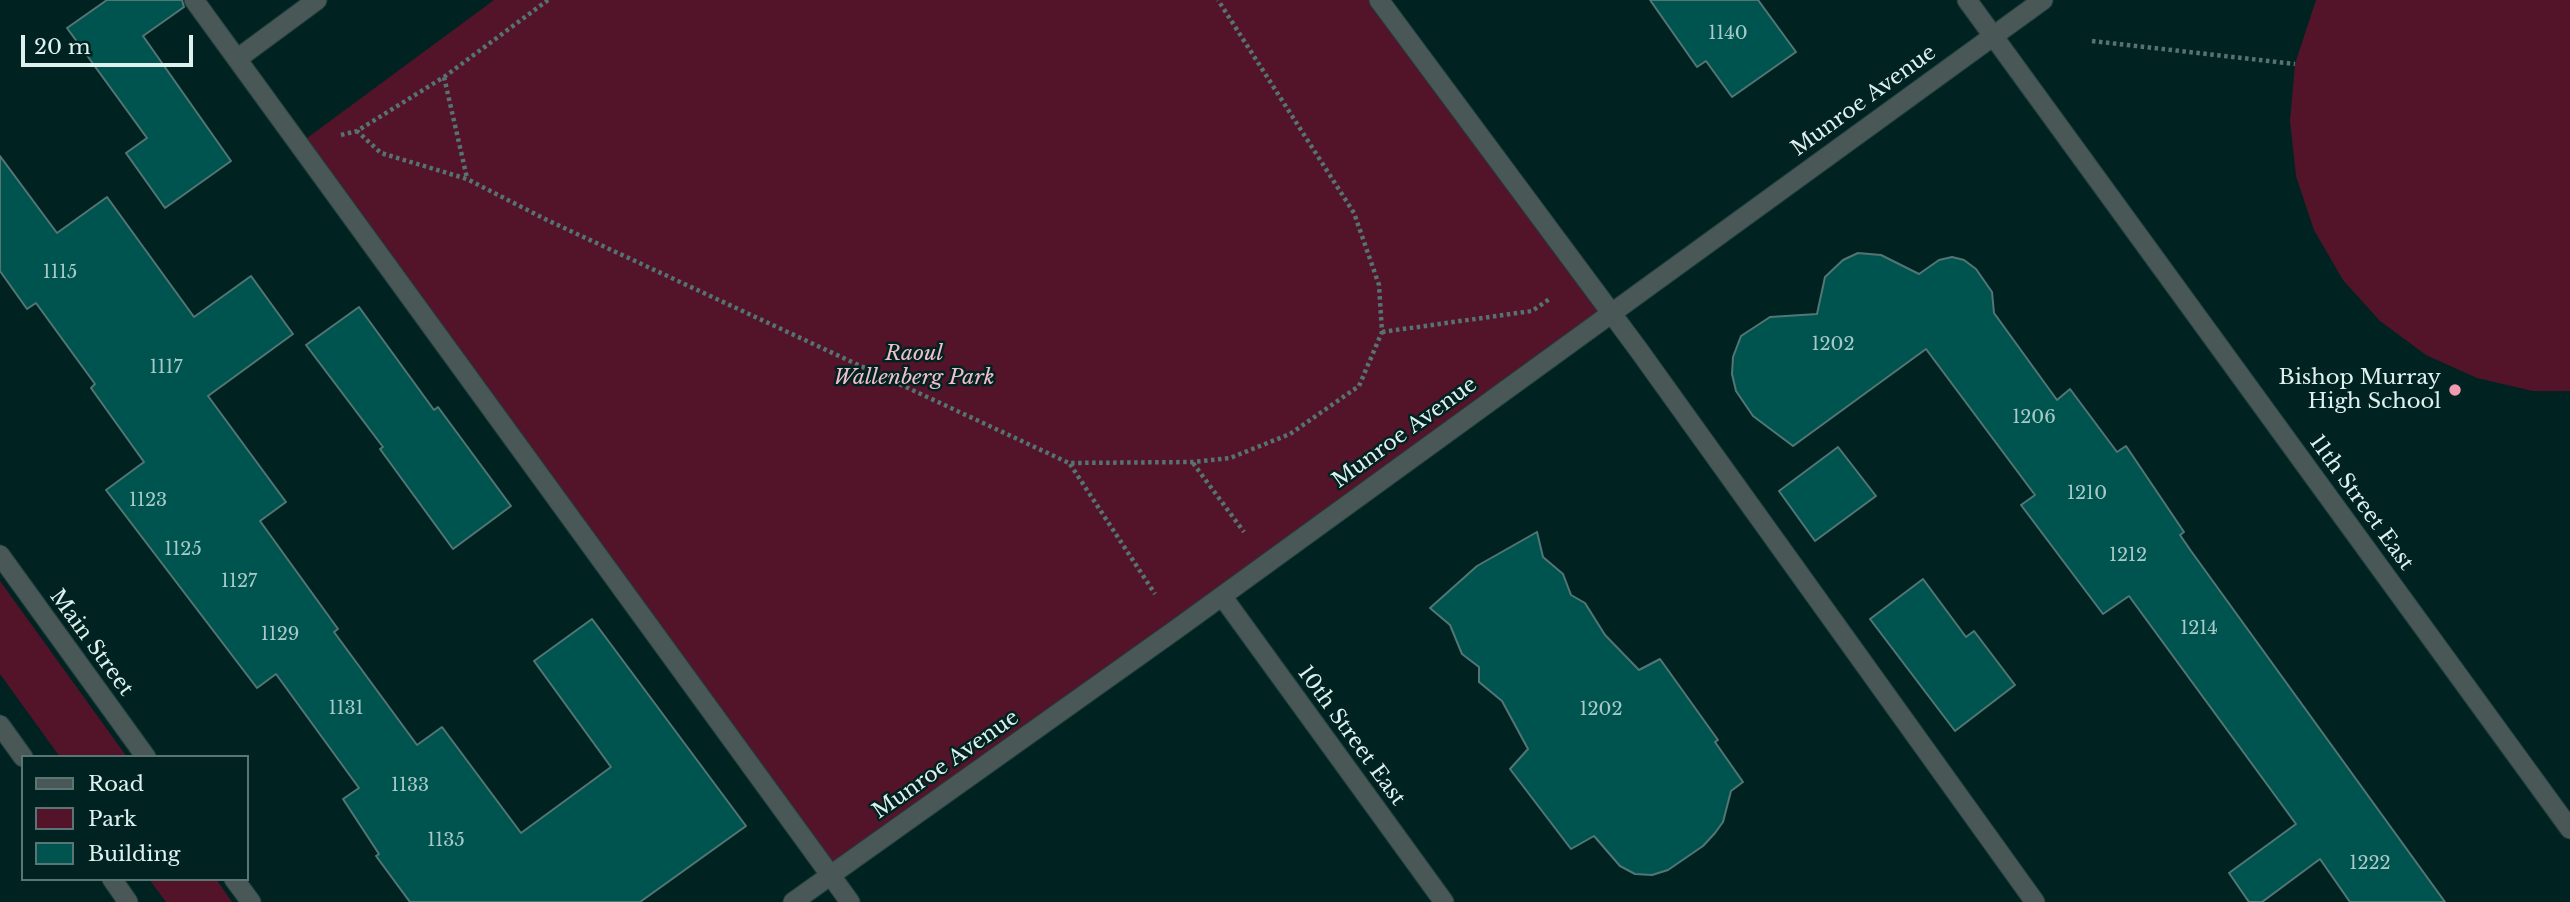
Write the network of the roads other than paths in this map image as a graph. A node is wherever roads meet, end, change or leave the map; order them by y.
1 (194, 0) edge
2 (317, 0) edge
3 (1380, 0) edge
4 (1967, 0) edge
5 (2043, 0) edge
6 (1993, 36) junction
7 (237, 59) junction
8 (1610, 314) junction
9 (0, 555) edge
10 (1222, 596) junction
11 (0, 725) edge
12 (22, 755) edge
13 (145, 755) edge
14 (2570, 829) edge
15 (830, 875) junction
16 (113, 881) edge
17 (235, 881) edge
18 (128, 902) edge
19 (251, 902) edge
20 (793, 902) edge
21 (850, 902) edge
22 (1444, 902) edge
23 (2035, 902) edge

1 - 7 street
2 - 7 street
3 - 8 street
4 - 6 street, 11th Street East
5 - 6 street, Munroe Avenue
6 - 8 street, Munroe Avenue
6 - 14 street, 11th Street East
7 - 15 street
8 - 10 street, Munroe Avenue
8 - 23 street
9 - 13 street, Main Street
10 - 15 street, Munroe Avenue
10 - 22 street, 10th Street East
11 - 12 street
15 - 20 street, Munroe Avenue
15 - 21 street
16 - 18 street
17 - 19 street

